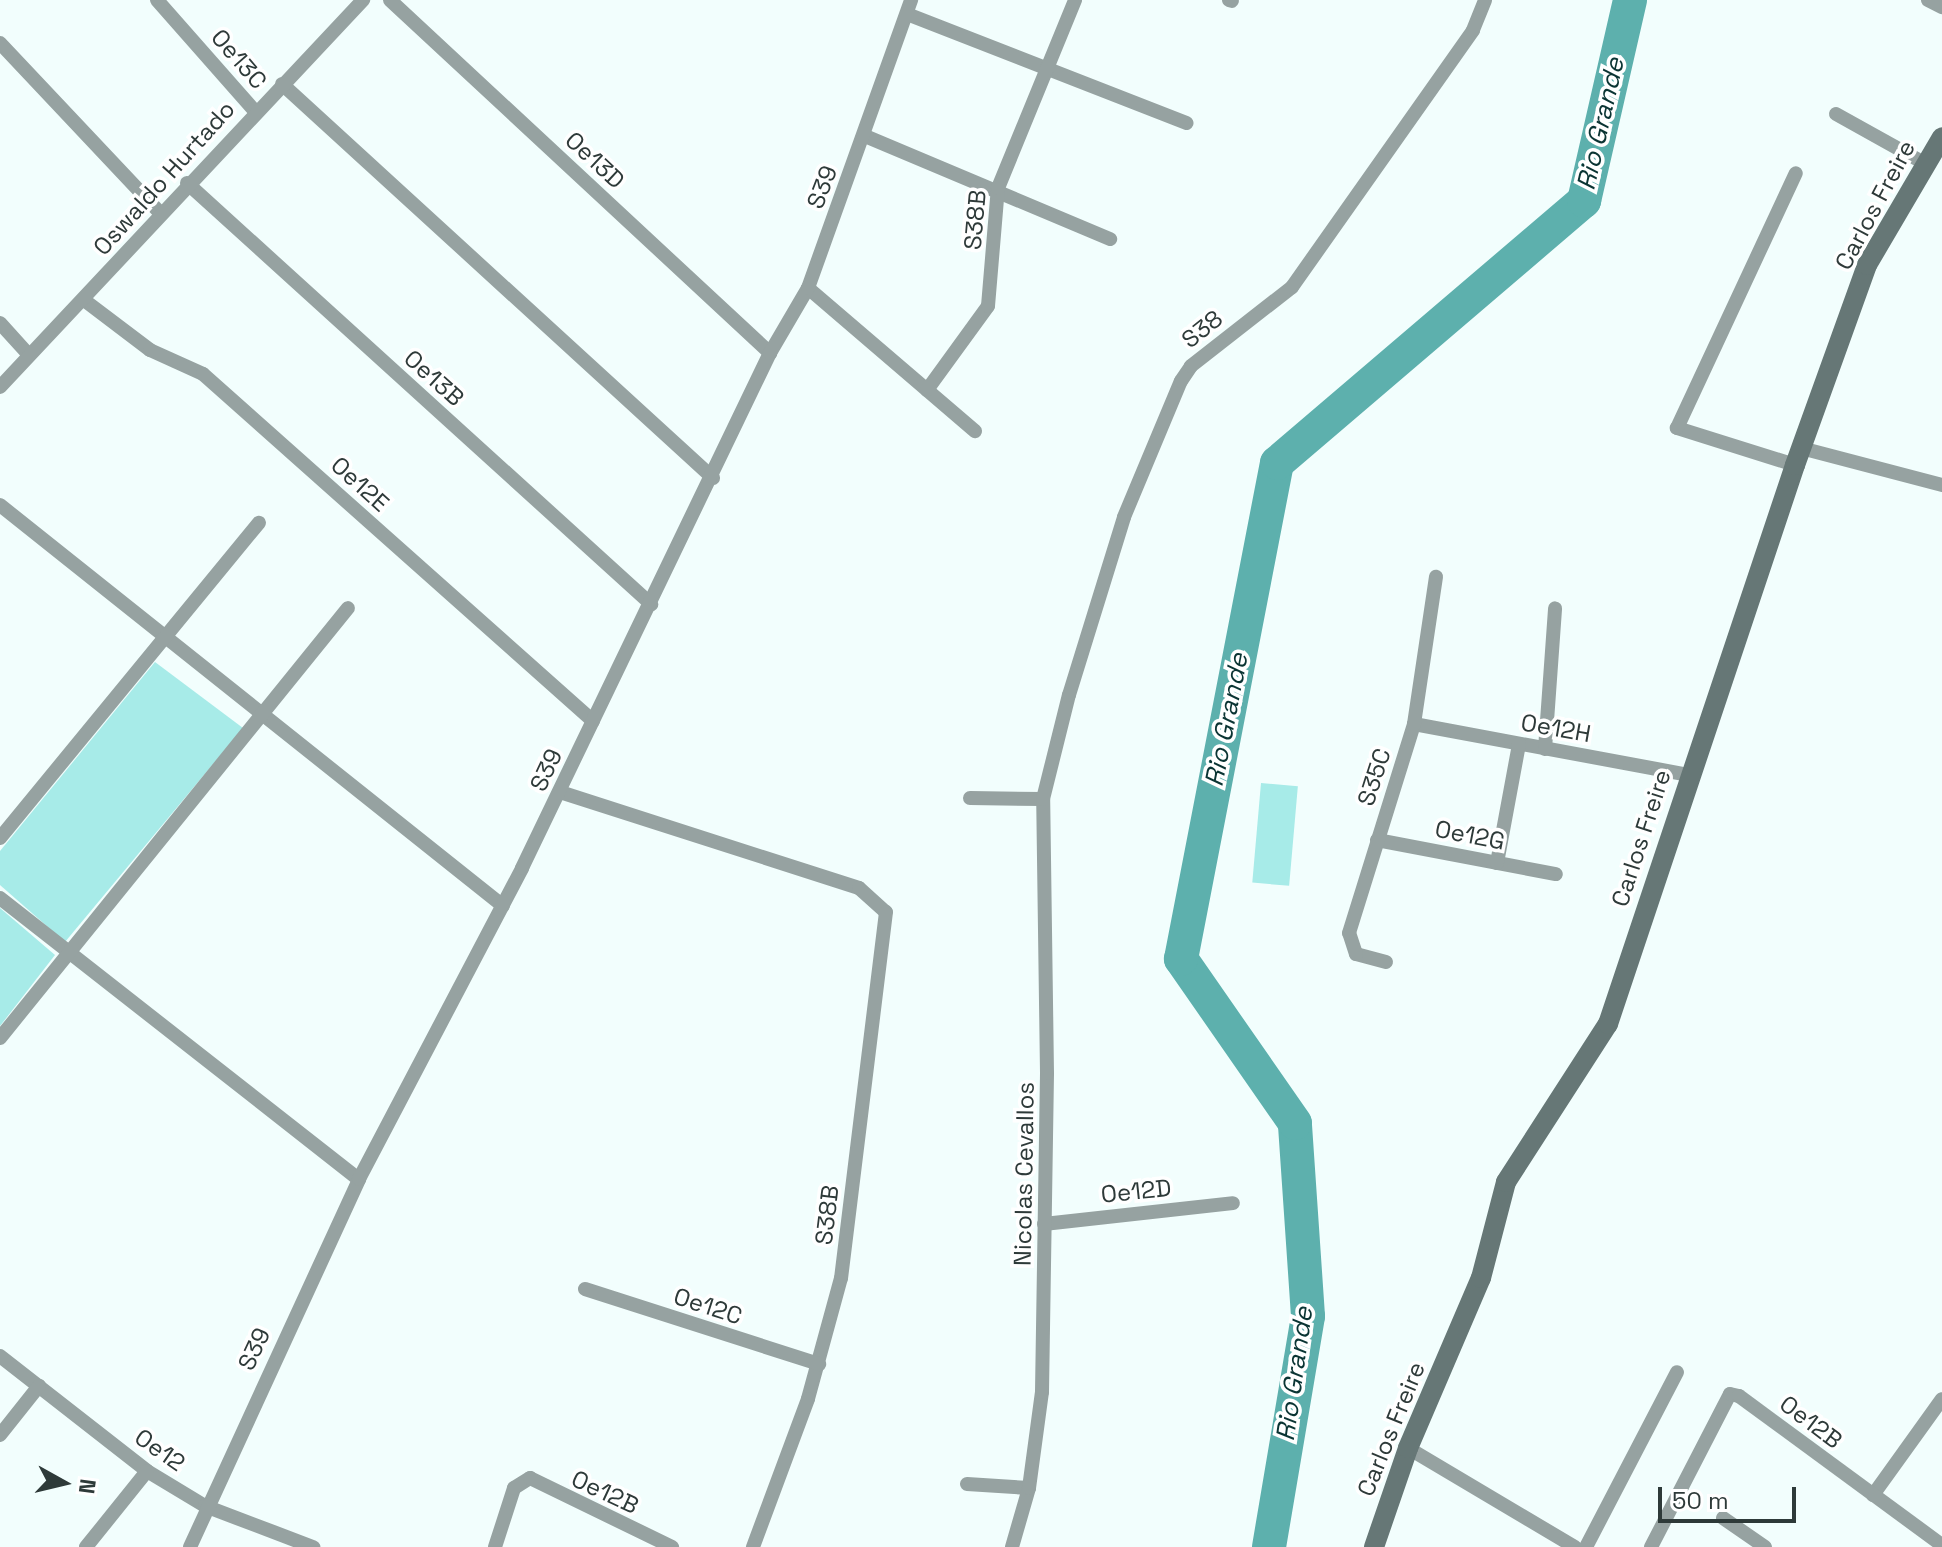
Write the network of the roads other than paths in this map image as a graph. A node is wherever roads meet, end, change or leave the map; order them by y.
1 (157, 0) edge
2 (390, 0) edge
3 (1075, 0) edge
4 (1485, 0) edge
5 (1928, 0) edge
6 (353, 3) edge
7 (909, 7) edge
8 (1942, 7) edge
9 (0, 43) edge
10 (1048, 67) junction
11 (282, 84) junction
12 (255, 111) junction
13 (1836, 114) dead end
14 (1186, 123) dead end
15 (865, 136) junction
16 (1942, 137) edge
17 (1926, 164) junction
18 (1796, 173) dead end
19 (187, 183) junction
20 (998, 188) junction
21 (159, 212) junction
22 (1110, 239) dead end
23 (808, 288) junction
24 (84, 300) junction
25 (0, 323) edge
26 (770, 353) junction
27 (29, 355) junction
28 (0, 387) edge
29 (927, 390) junction
30 (975, 431) dead end
31 (1798, 457) junction
32 (713, 478) junction
33 (1942, 485) edge
34 (0, 505) edge
35 (259, 523) dead end
36 (1436, 577) dead end
37 (651, 604) junction
38 (348, 608) dead end
39 (1555, 608) dead end
40 (167, 637) junction
41 (263, 715) junction
42 (593, 721) junction
43 (1414, 724) junction
44 (1519, 744) junction
45 (1545, 749) junction
46 (1689, 775) junction
47 (560, 792) junction
48 (970, 798) dead end
49 (1043, 799) junction
50 (0, 838) edge
51 (1377, 840) junction
52 (1497, 863) junction
53 (1556, 874) dead end
54 (0, 898) edge
55 (503, 906) junction
56 (71, 954) junction
57 (1386, 962) dead end
58 (0, 1038) edge
59 (359, 1179) junction
60 (1233, 1203) dead end
61 (1044, 1224) junction
62 (585, 1289) dead end
63 (0, 1356) edge
64 (819, 1364) junction
65 (1677, 1372) dead end
66 (39, 1386) junction
67 (1942, 1399) edge
68 (0, 1435) edge
69 (1408, 1448) junction
70 (147, 1471) junction
71 (967, 1484) dead end
72 (1029, 1488) junction
73 (1873, 1495) junction
74 (205, 1506) junction
75 (1723, 1518) dead end
76 (1942, 1545) edge
77 (86, 1547) edge
78 (190, 1547) edge
79 (313, 1547) edge
80 (495, 1547) edge
81 (672, 1547) edge
82 (753, 1547) edge
83 (1012, 1547) edge
84 (1374, 1547) edge
85 (1575, 1547) edge
86 (1586, 1547) edge
87 (1651, 1547) edge
88 (1765, 1547) edge

1 - 12 street, Oe13C
2 - 26 street, Oe13D
3 - 10 street, S38B
4 - 49 street, S38
5 - 8 street
6 - 11 street, Oswaldo Hurtado
7 - 10 street
7 - 15 street, S39
9 - 21 street
10 - 14 street
10 - 20 street, S38B
11 - 12 street, Oswaldo Hurtado
11 - 32 street
12 - 19 street, Oswaldo Hurtado
13 - 17 street
15 - 20 street
15 - 23 street, S39
16 - 17 street, Carlos Freire
17 - 31 street, Carlos Freire
18 - 31 street
19 - 21 street, Oswaldo Hurtado
19 - 37 street, Oe13B
20 - 22 street
20 - 29 street, S38B
21 - 24 street, Oswaldo Hurtado
23 - 26 street, S39
23 - 29 street
24 - 27 street, Oswaldo Hurtado
24 - 42 street, Oe12E
25 - 27 street
26 - 32 street, S39
27 - 28 street, Oswaldo Hurtado
29 - 30 street
31 - 33 street
31 - 46 street, Carlos Freire
32 - 37 street, S39
34 - 40 street
35 - 40 street
36 - 43 street, S35C
37 - 42 street, S39
38 - 41 street
39 - 45 street
40 - 41 street
40 - 50 street
41 - 55 street
41 - 56 street
42 - 47 street, S39
43 - 44 street, Oe12H
43 - 51 street, S35C
44 - 45 street, Oe12H
44 - 52 street
45 - 46 street, Oe12H
46 - 69 street, Carlos Freire
47 - 55 street, S39
47 - 64 street, S38B
48 - 49 street
49 - 61 street, Nicolas Cevallos
51 - 52 street, Oe12G
51 - 57 street, S35C
52 - 53 street, Oe12G
54 - 56 street
55 - 59 street, S39
56 - 58 street
56 - 59 street
59 - 74 street, S39
60 - 61 street, Oe12D
61 - 72 street, Nicolas Cevallos
62 - 64 street, Oe12C
63 - 66 street, Oe12
64 - 82 street, S38B
65 - 86 street
66 - 68 street
66 - 70 street, Oe12
67 - 73 street
69 - 84 street, Carlos Freire
69 - 85 street
70 - 74 street, Oe12
70 - 77 street
71 - 72 street
72 - 83 street, Nicolas Cevallos
73 - 76 street, Oe12B
73 - 87 street, Oe12B
74 - 78 street, S39
74 - 79 street, Oe12
75 - 88 street
80 - 81 street, Oe12B

